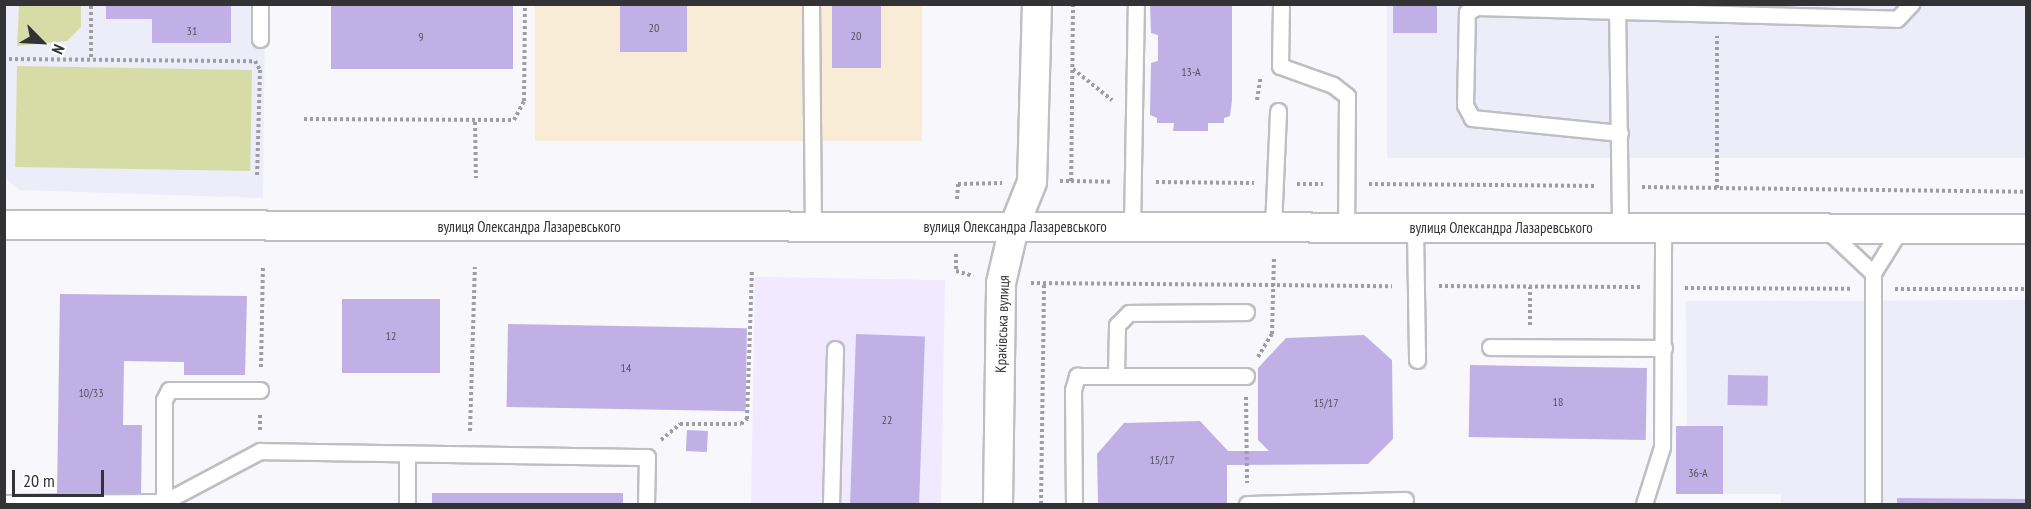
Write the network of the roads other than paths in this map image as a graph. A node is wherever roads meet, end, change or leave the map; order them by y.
1 (260, 4) edge
2 (811, 4) edge
3 (1037, 4) edge
4 (1136, 4) edge
5 (1281, 4) edge
6 (1911, 4) edge
7 (1617, 7) edge
8 (260, 39) dead end
9 (1278, 111) dead end
10 (1620, 133) junction
11 (4, 225) edge
12 (813, 227) junction
13 (1014, 227) junction
14 (1132, 227) junction
15 (1273, 227) junction
16 (1346, 227) junction
17 (1415, 228) junction
18 (1620, 228) junction
19 (1663, 228) junction
20 (1901, 228) junction
21 (1825, 229) junction
22 (2026, 229) edge
23 (1873, 273) junction
24 (1246, 312) dead end
25 (1490, 347) dead end
26 (1664, 348) junction
27 (835, 349) dead end
28 (1417, 360) dead end
29 (1116, 374) junction
30 (1246, 376) dead end
31 (260, 390) road end
32 (407, 454) junction
33 (1405, 500) dead end
34 (164, 502) junction
35 (4, 503) edge
36 (407, 504) edge
37 (646, 504) edge
38 (831, 504) edge
39 (998, 504) edge
40 (1074, 504) edge
41 (1247, 504) edge
42 (1644, 504) edge
43 (1873, 504) edge

1 - 8 lane
2 - 12 lane
3 - 13 street, Краківська вулиця
4 - 14 lane
5 - 16 lane
6 - 7 lane
7 - 10 lane
7 - 10 lane
9 - 15 lane
10 - 18 lane
11 - 12 street, вулиця Олександра Лазаревського
12 - 13 street, вулиця Олександра Лазаревського
13 - 14 street, вулиця Олександра Лазаревського
13 - 39 street, Краківська вулиця
14 - 15 street, вулиця Олександра Лазаревського
15 - 16 street, вулиця Олександра Лазаревського
16 - 17 street, вулиця Олександра Лазаревського
17 - 18 street, вулиця Олександра Лазаревського
17 - 28 lane
18 - 19 street, вулиця Олександра Лазаревського
19 - 21 street, вулиця Олександра Лазаревського
19 - 26 lane
20 - 21 street, вулиця Олександра Лазаревського
20 - 22 street, вулиця Олександра Лазаревського
20 - 23 lane
21 - 23 lane
23 - 43 lane
24 - 29 lane
25 - 26 lane
26 - 42 lane
27 - 38 lane
29 - 30 lane
29 - 40 lane
31 - 34 lane
32 - 34 lane
32 - 36 lane
32 - 37 lane
33 - 41 lane
34 - 35 lane

